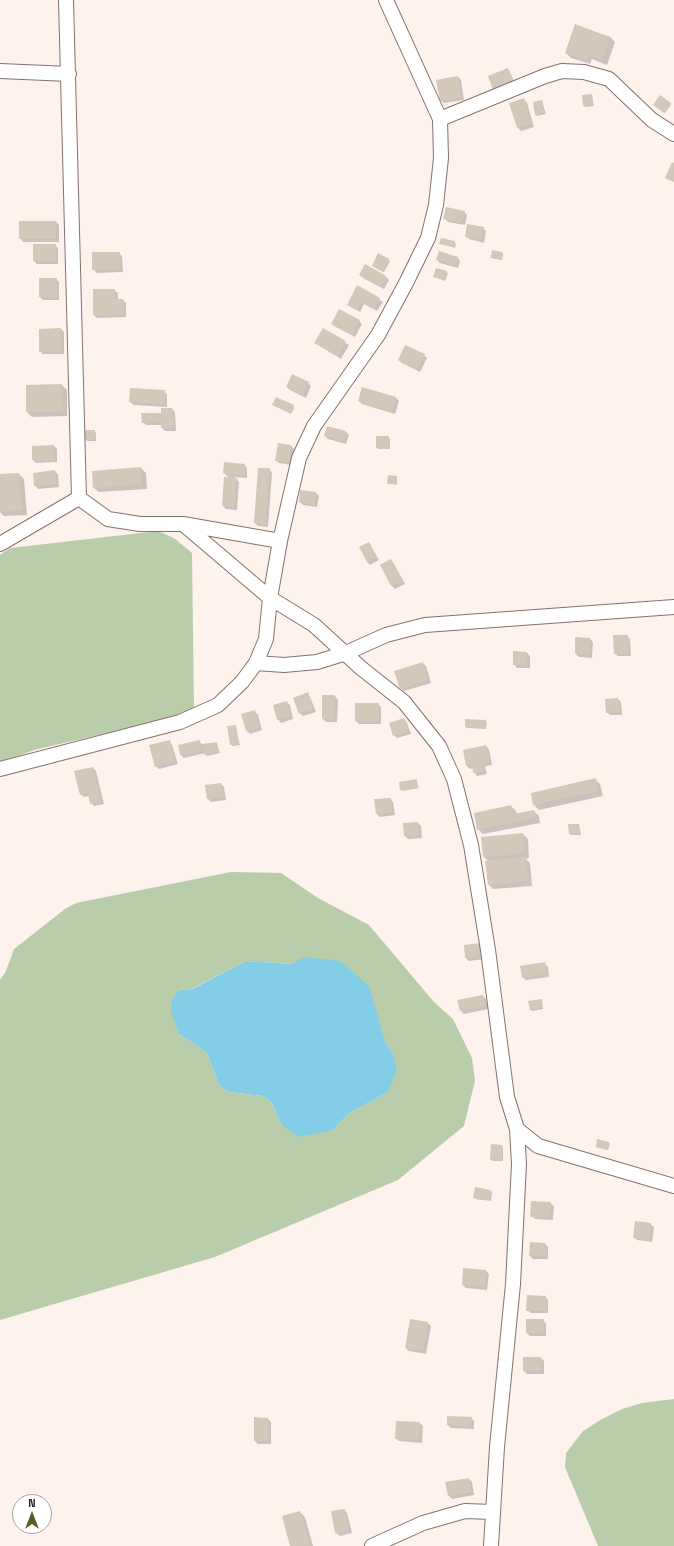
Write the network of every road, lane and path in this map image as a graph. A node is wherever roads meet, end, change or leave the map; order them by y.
1 (66, 0) edge
2 (386, 0) edge
3 (0, 71) edge
4 (69, 74) junction
5 (440, 119) junction
6 (674, 134) edge
7 (79, 498) junction
8 (183, 524) junction
9 (280, 541) junction
10 (0, 544) edge
11 (270, 598) junction
12 (674, 607) edge
13 (346, 653) junction
14 (256, 663) junction
15 (0, 769) edge
16 (517, 1129) junction
17 (674, 1186) edge
18 (493, 1512) junction
19 (372, 1546) edge
20 (491, 1546) edge

1 - 4 street
2 - 5 street
3 - 4 street
4 - 7 street
5 - 6 street
5 - 9 street
7 - 8 street
7 - 10 street
8 - 9 street
8 - 11 street
9 - 11 street
11 - 13 street
11 - 14 street
12 - 13 street
13 - 14 street
13 - 16 street
14 - 15 street
16 - 17 street
16 - 18 street
18 - 19 street
18 - 20 street

